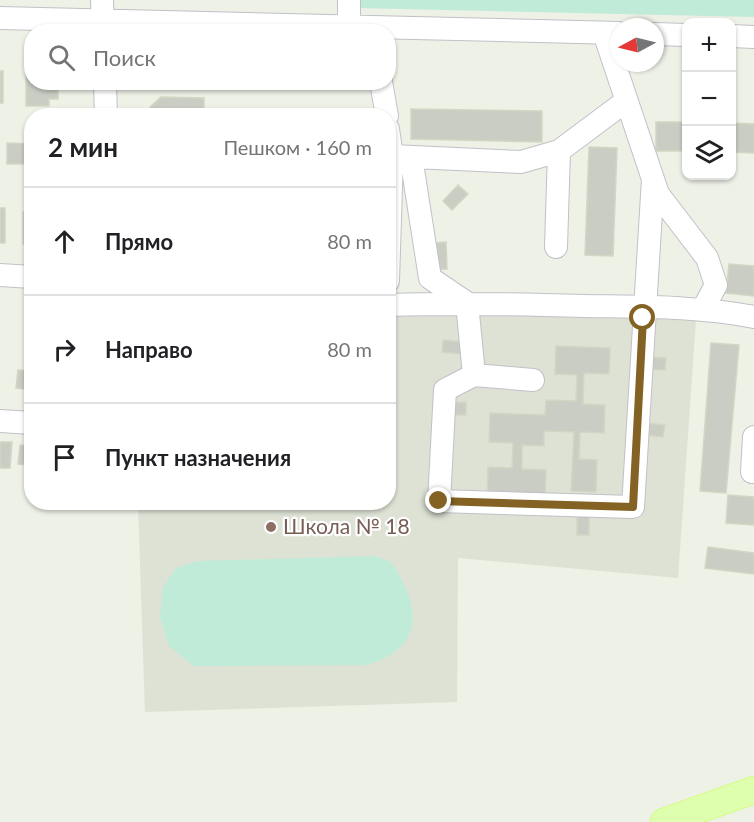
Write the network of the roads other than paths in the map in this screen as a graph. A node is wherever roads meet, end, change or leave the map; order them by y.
1 (102, 0) edge
2 (349, 0) edge
3 (0, 18) edge
4 (68, 24) edge
5 (102, 24) edge
6 (360, 24) edge
7 (396, 29) edge
8 (610, 33) edge
9 (664, 34) edge
10 (682, 35) edge
11 (736, 36) edge
12 (754, 37) edge
13 (620, 72) edge
14 (105, 90) edge
15 (382, 90) edge
16 (626, 101) junction
17 (106, 108) edge
18 (386, 108) edge
19 (396, 146) edge
20 (559, 151) junction
21 (401, 156) junction
22 (653, 179) junction
23 (396, 204) edge
24 (556, 247) dead end
25 (0, 275) edge
26 (24, 276) edge
27 (467, 303) junction
28 (396, 304) edge
29 (644, 307) junction
30 (704, 309) junction
31 (754, 317) edge
32 (474, 375) junction
33 (533, 380) dead end
34 (0, 421) edge
35 (24, 422) edge
36 (754, 437) edge
37 (754, 472) edge
38 (754, 790) edge
39 (664, 822) edge

1 - 5 street
2 - 6 street
3 - 4 street
7 - 8 street
9 - 10 street
11 - 12 street
13 - 16 street
14 - 17 street
15 - 18 street
16 - 20 street
16 - 22 street
19 - 21 street
20 - 21 street
20 - 24 street
21 - 23 street
21 - 27 street
22 - 29 street
22 - 30 street
25 - 26 street
27 - 28 street
27 - 29 street
27 - 32 street
29 - 30 street
29 - 32 street
30 - 31 street
32 - 33 street
34 - 35 street
36 - 37 street
38 - 39 main road

